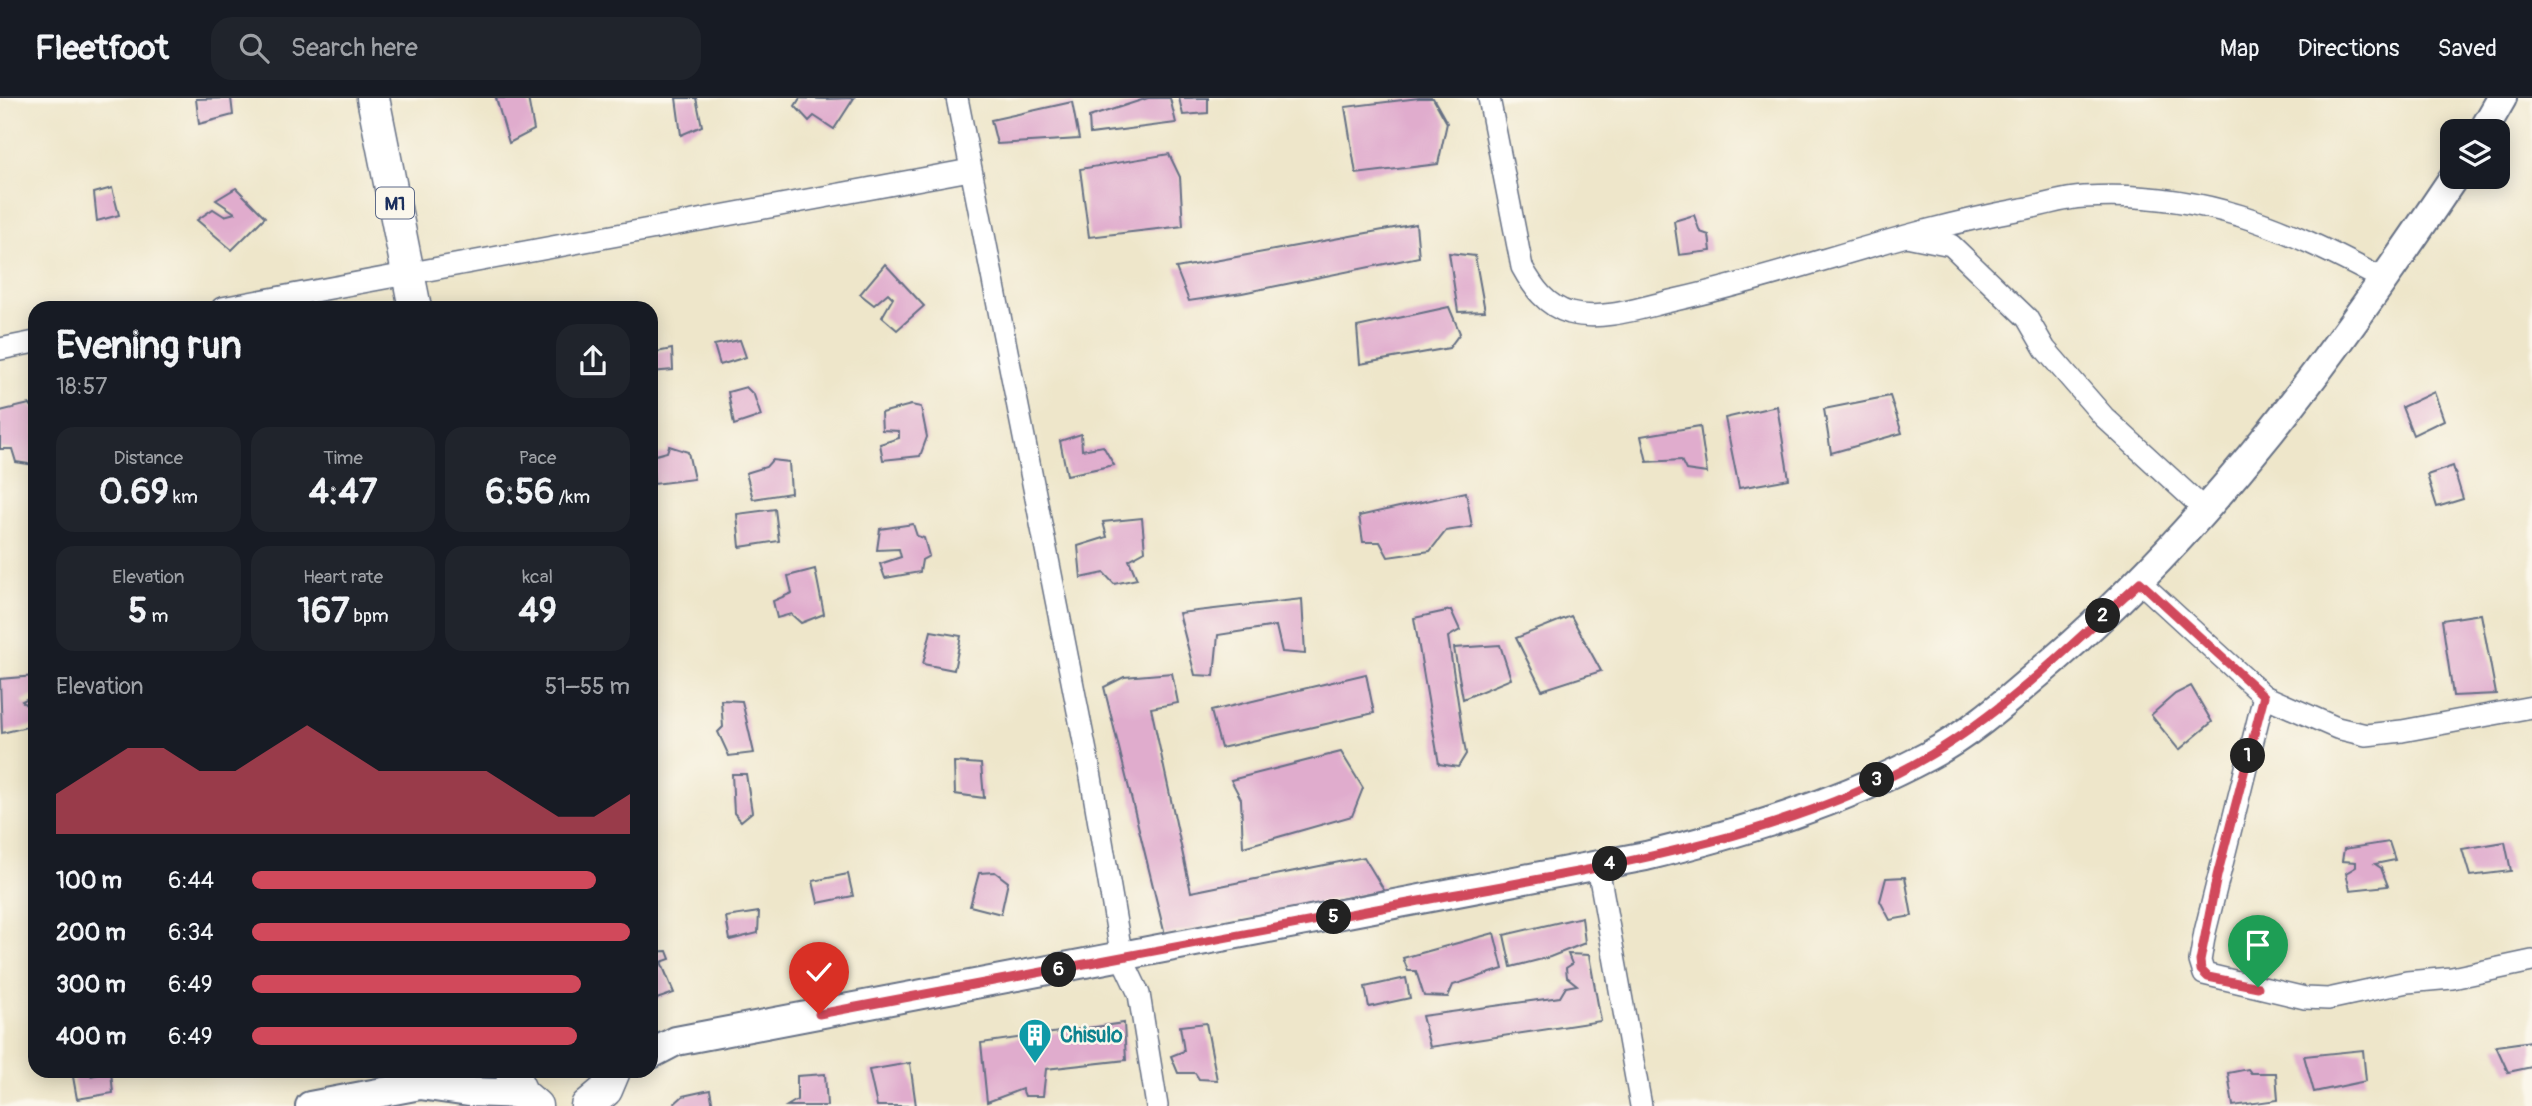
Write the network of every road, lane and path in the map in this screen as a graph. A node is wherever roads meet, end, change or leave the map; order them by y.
1 (373, 98) edge
2 (957, 98) edge
3 (1489, 98) edge
4 (2502, 98) edge
5 (2490, 119) edge
6 (970, 170) junction
7 (2446, 189) edge
8 (1905, 236) junction
9 (409, 272) junction
10 (2384, 280) junction
11 (258, 301) edge
12 (414, 301) edge
13 (28, 343) edge
14 (0, 349) edge
15 (2206, 511) junction
16 (2140, 582) junction
17 (2264, 696) junction
18 (2532, 707) edge
19 (1598, 867) junction
20 (1122, 958) junction
21 (2532, 961) edge
22 (663, 1039) edge
23 (436, 1078) edge
24 (420, 1085) junction
25 (523, 1090) edge
26 (310, 1106) edge
27 (1157, 1106) edge
28 (1641, 1106) edge

1 - 9 main road, M1
2 - 6 street
3 - 8 street
4 - 5 street
6 - 9 street
6 - 20 street
7 - 10 street
8 - 10 street
8 - 15 street
9 - 11 street
9 - 12 main road, M1
10 - 15 street
13 - 14 street
15 - 16 street
16 - 17 street
16 - 19 street
17 - 18 street
17 - 21 street
19 - 20 street
19 - 28 street
20 - 22 street
20 - 27 street
23 - 24 street
24 - 25 street
24 - 26 street

